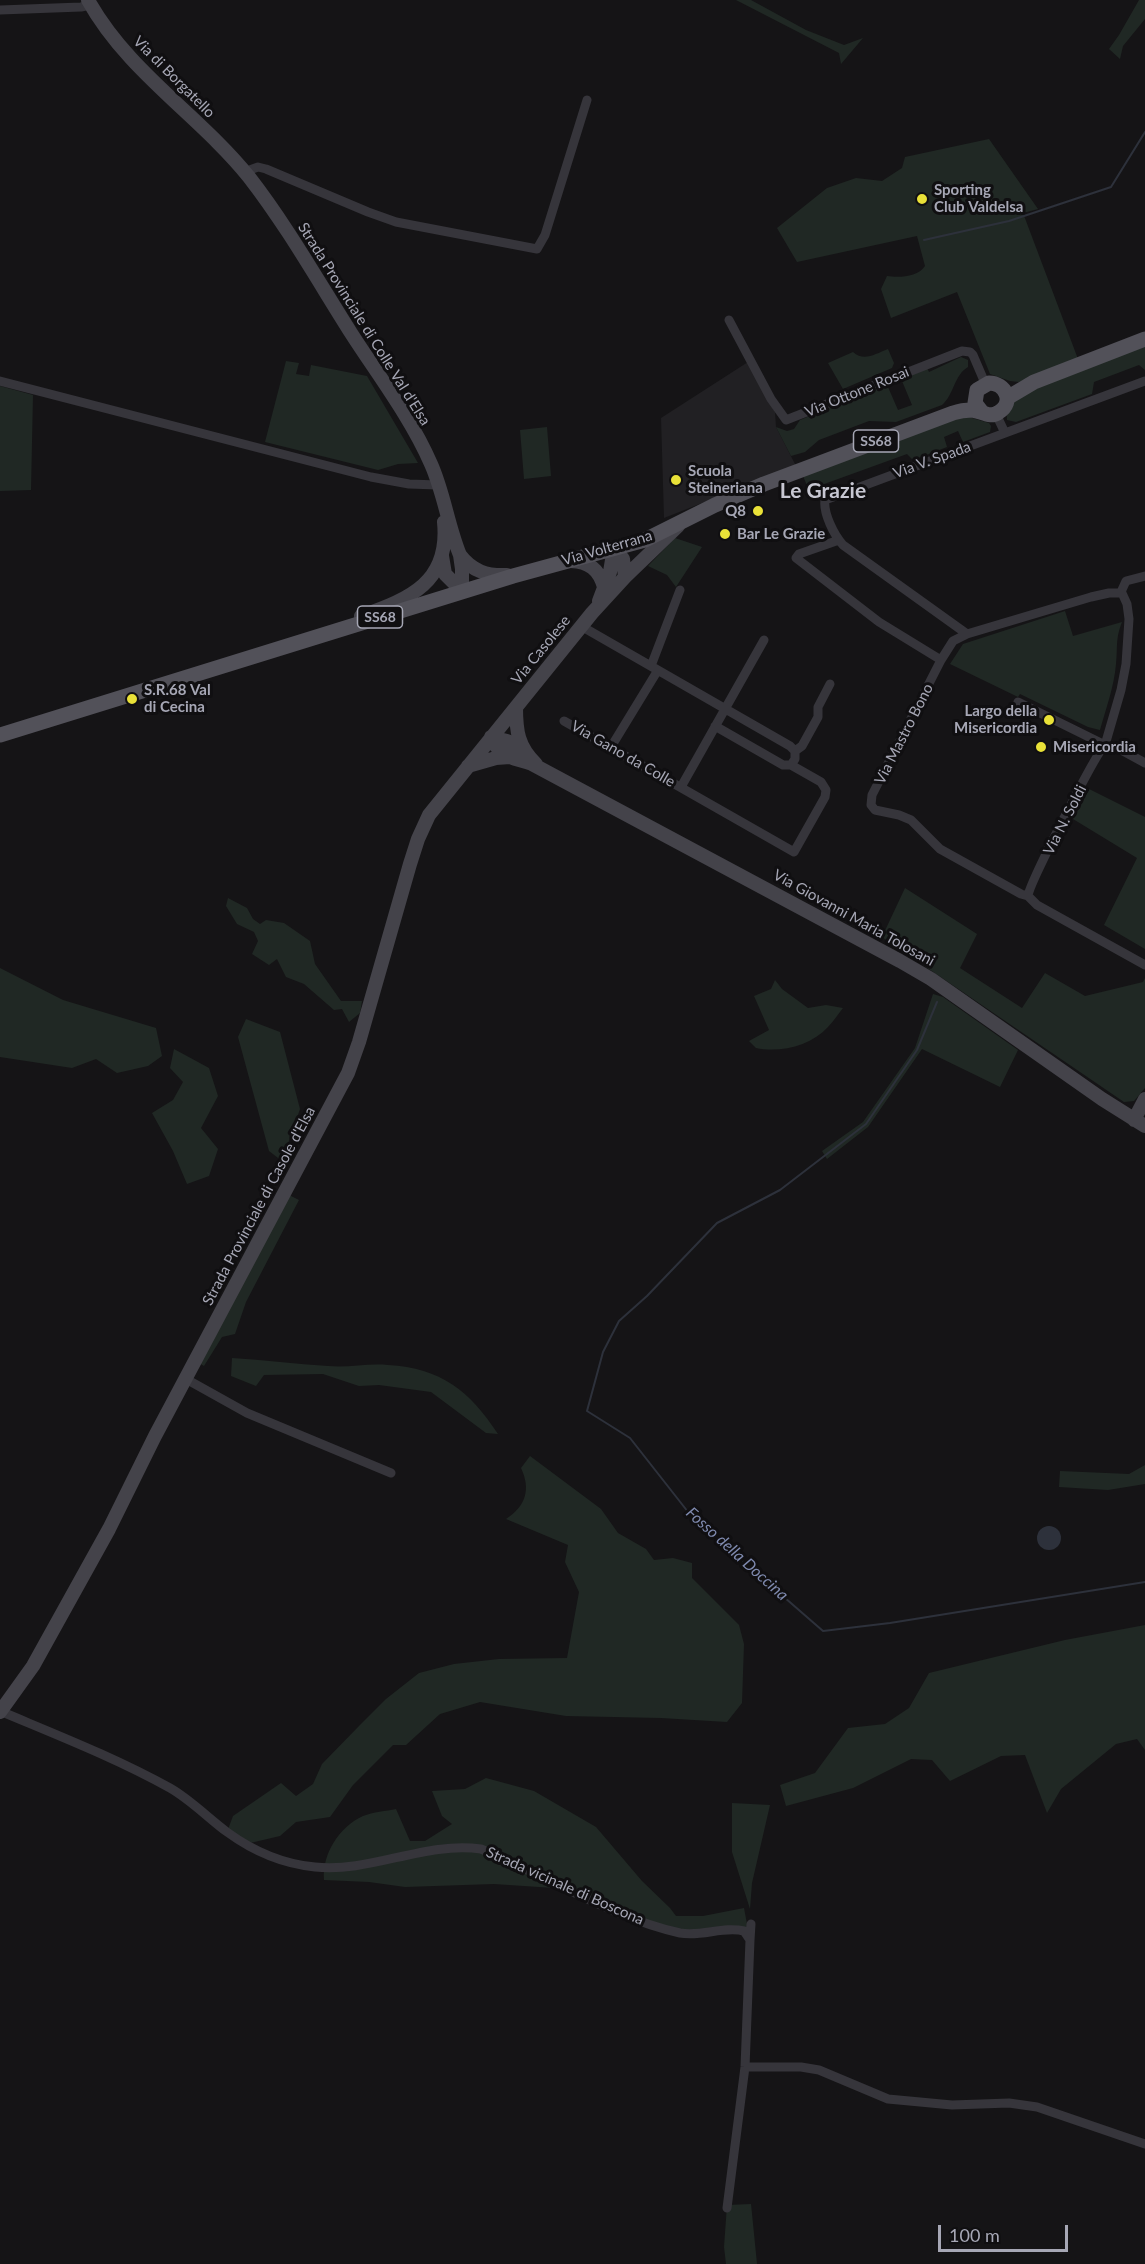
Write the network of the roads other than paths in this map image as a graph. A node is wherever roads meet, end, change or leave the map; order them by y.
1 (89, 2) edge
2 (0, 10) edge
3 (587, 100) dead end
4 (244, 172) junction
5 (729, 320) dead end
6 (1145, 339) edge
7 (0, 381) edge
8 (1145, 381) edge
9 (985, 383) junction
10 (1004, 392) junction
11 (984, 408) junction
12 (1005, 433) junction
13 (438, 485) junction
14 (442, 500) junction
15 (679, 524) junction
16 (839, 540) junction
17 (614, 548) junction
18 (460, 555) junction
19 (442, 556) junction
20 (562, 561) junction
21 (527, 572) junction
22 (1145, 576) edge
23 (625, 577) junction
24 (604, 587) junction
25 (680, 590) dead end
26 (462, 591) junction
27 (1121, 592) junction
28 (592, 613) junction
29 (581, 626) junction
30 (967, 634) junction
31 (764, 640) dead end
32 (299, 643) junction
33 (942, 660) junction
34 (655, 668) junction
35 (830, 684) dead end
36 (1018, 702) dead end
37 (516, 706) junction
38 (725, 709) junction
39 (564, 721) dead end
40 (715, 726) junction
41 (0, 735) edge
42 (491, 737) junction
43 (1105, 745) junction
44 (611, 747) junction
45 (523, 749) junction
46 (795, 751) junction
47 (510, 757) junction
48 (1145, 763) edge
49 (791, 765) junction
50 (468, 767) junction
51 (543, 770) junction
52 (681, 787) junction
53 (1028, 896) junction
54 (1145, 965) edge
55 (1145, 1099) edge
56 (1139, 1123) edge
57 (186, 1379) junction
58 (391, 1473) dead end
59 (0, 1711) edge
60 (751, 1924) dead end
61 (750, 1940) junction
62 (746, 2067) junction
63 (1145, 2144) edge
64 (727, 2208) dead end

1 - 2 street
1 - 4 main road, Via di Borgatello
3 - 4 street
4 - 13 main road, Strada Provinciale di Colle Val d'Elsa
5 - 9 street, Via Ottone Rosai
6 - 10 main road, Via Volterrana / SS68
7 - 13 street
8 - 12 street, Via V. Spada
9 - 10 main road
9 - 11 main road, Via Volterrana / SS68
10 - 11 main road, Via Volterrana / SS68
11 - 12 street
11 - 15 main road, Via Volterrana / SS68
12 - 16 street, Via V. Spada
13 - 14 main road, Strada Provinciale di Colle Val d'Elsa
14 - 18 main road, Strada Provinciale di Colle Val d'Elsa
14 - 19 main road, Strada Provinciale di Colle Val d'Elsa
15 - 17 main road, Via Volterrana / SS68
15 - 23 main road, Via Casolese
16 - 30 street
16 - 33 street
17 - 20 main road, Via Volterrana / SS68
17 - 23 main road
17 - 24 main road, Via Casolese
18 - 21 main road
18 - 26 main road, Strada Provinciale di Colle Val d'Elsa
19 - 26 main road, Strada Provinciale di Colle Val d'Elsa
19 - 32 main road, Strada Provinciale di Colle Val d'Elsa
20 - 21 main road, Via Volterrana / SS68
20 - 24 main road
21 - 26 main road, SS68
22 - 27 street
23 - 28 main road, Via Casolese
24 - 28 main road, Via Casolese
25 - 34 street
26 - 32 main road, SS68
27 - 30 street
27 - 43 street, Via N. Soldi
28 - 29 main road, Via Casolese
29 - 34 street
29 - 37 main road, Via Casolese
30 - 33 street, Via Mastro Bono
31 - 38 street, Via Gano da Colle
32 - 41 main road, SS68
33 - 53 street, Via Mastro Bono
34 - 38 street
34 - 44 street
35 - 46 street
36 - 43 street
37 - 42 main road, Strada Provinciale di Casole d'Elsa
37 - 45 main road
38 - 40 street, Via Gano da Colle
38 - 46 street
39 - 44 street, Via Gano da Colle
40 - 49 street
40 - 52 street, Via Gano da Colle
42 - 45 main road, Via Giovanni Maria Tolosani
42 - 47 main road, Via Giovanni Maria Tolosani
42 - 50 main road, Strada Provinciale di Casole d'Elsa
43 - 48 street
43 - 53 street, Via N. Soldi
44 - 52 street, Via Gano da Colle
45 - 51 main road, Via Giovanni Maria Tolosani
46 - 49 street
47 - 50 main road
47 - 51 main road, Via Giovanni Maria Tolosani
49 - 52 street, Via Gano da Colle
50 - 57 main road, Strada Provinciale di Casole d'Elsa
51 - 56 main road, Via Giovanni Maria Tolosani
53 - 54 street
55 - 56 main road
57 - 58 street
57 - 59 main road, Strada Provinciale di Casole d'Elsa
59 - 61 street, Strada vicinale di Boscona
60 - 61 street
61 - 62 street
62 - 63 street
62 - 64 street

